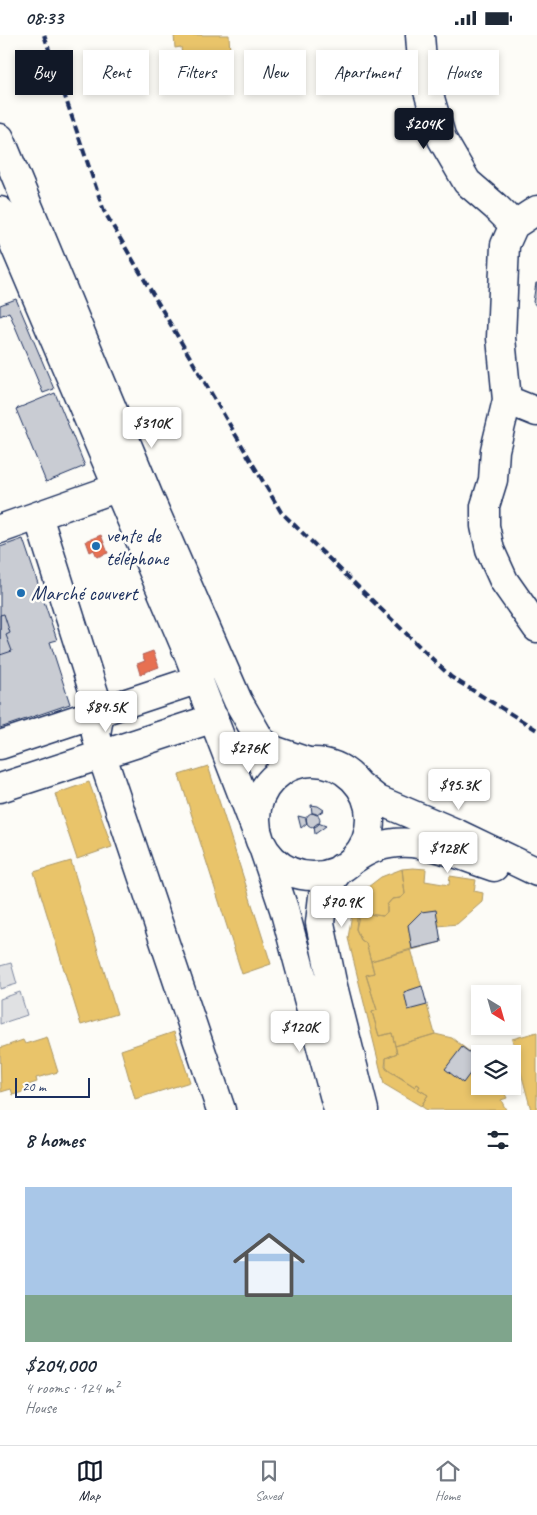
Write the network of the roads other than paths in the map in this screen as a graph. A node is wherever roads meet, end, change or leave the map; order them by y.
1 (420, 35) edge
2 (0, 138) edge
3 (537, 210) edge
4 (0, 211) edge
5 (514, 225) junction
6 (507, 400) junction
7 (537, 412) edge
8 (119, 487) junction
9 (38, 516) junction
10 (0, 529) edge
11 (537, 628) edge
12 (199, 679) junction
13 (100, 712) junction
14 (214, 718) junction
15 (0, 745) edge
16 (101, 753) junction
17 (308, 762) junction
18 (359, 785) junction
19 (0, 788) edge
20 (261, 841) junction
21 (347, 865) junction
22 (537, 872) edge
23 (537, 879) edge
24 (216, 1108) edge
25 (338, 1110) edge
26 (364, 1110) edge

1 - 5 street
2 - 17 street
3 - 5 street
4 - 8 street
5 - 6 street
6 - 7 street
6 - 11 street
8 - 9 street
8 - 12 street
9 - 10 street
9 - 13 street
12 - 13 street
12 - 14 street
13 - 15 street
13 - 16 street
14 - 16 street
14 - 20 street
16 - 19 street
16 - 24 street
17 - 18 street
17 - 20 street
18 - 21 street
18 - 22 street
20 - 21 street
20 - 25 street
21 - 23 street
21 - 26 street

